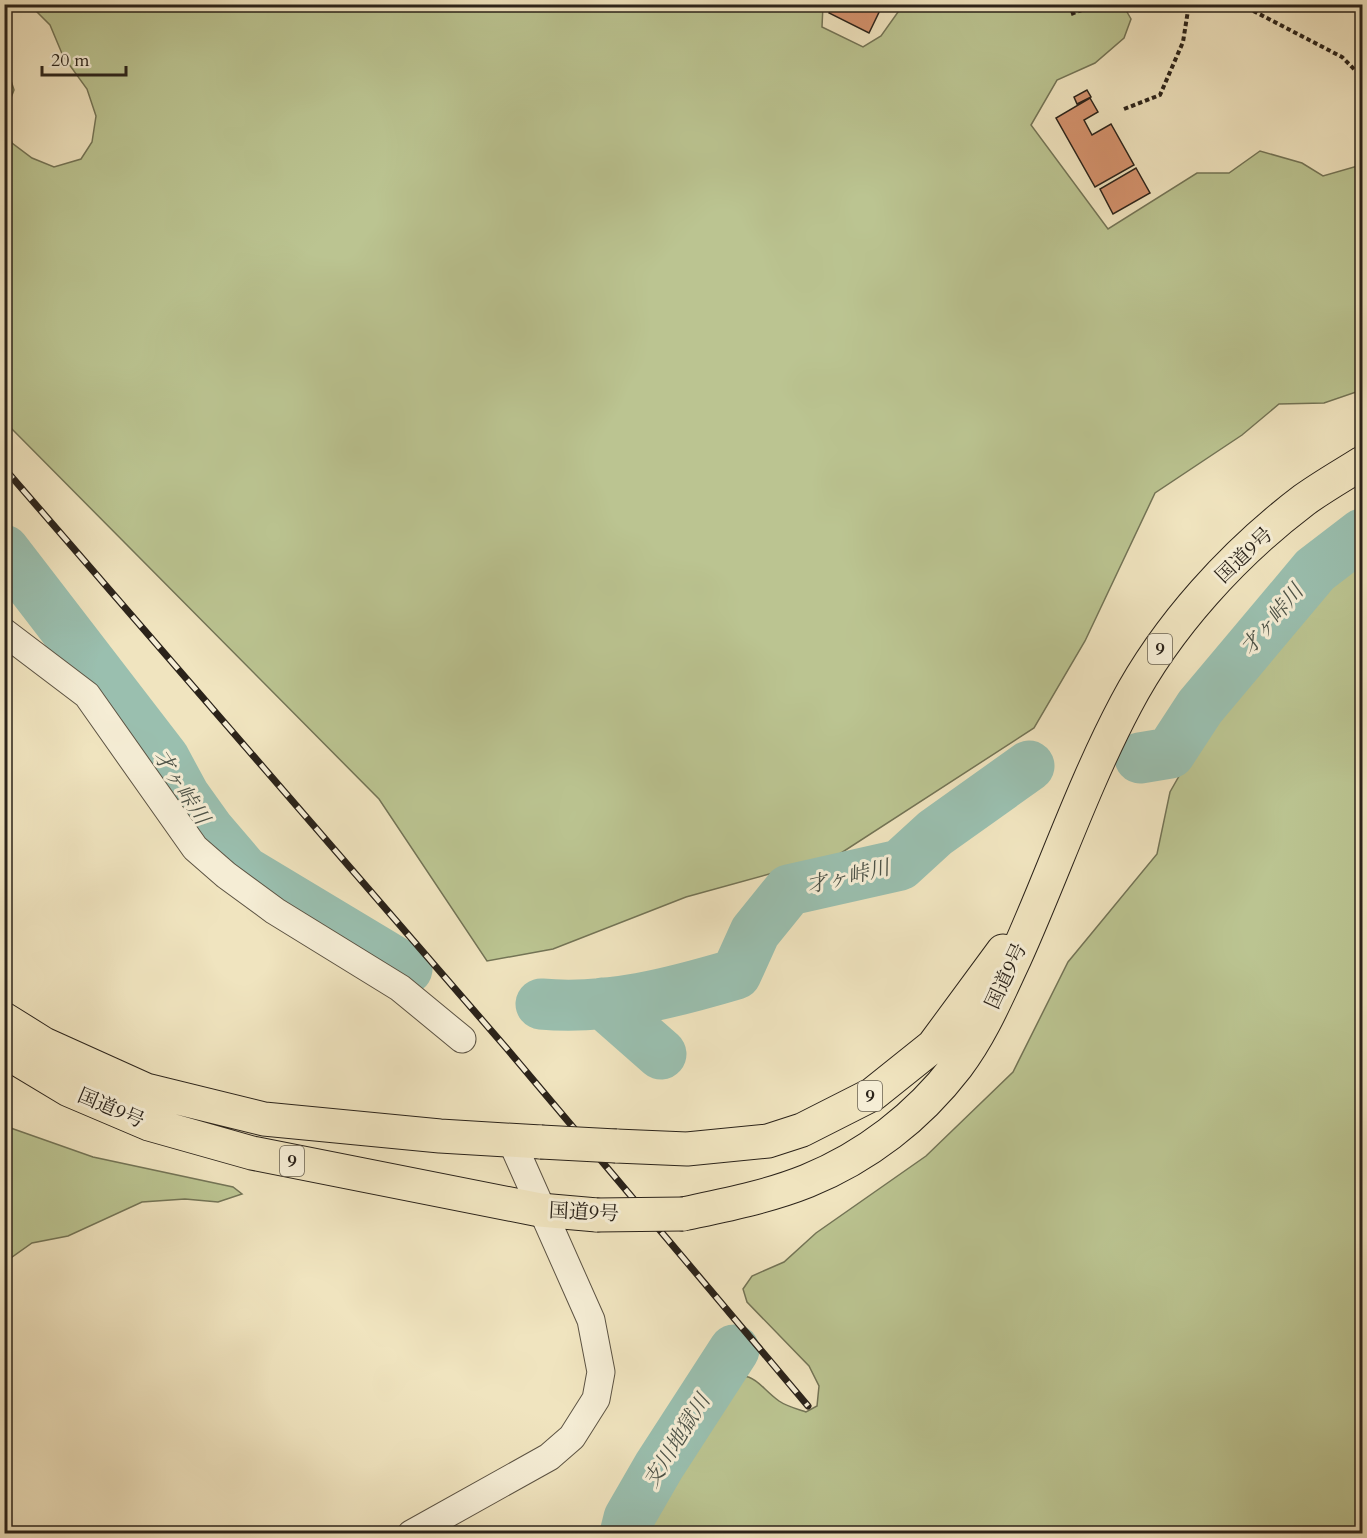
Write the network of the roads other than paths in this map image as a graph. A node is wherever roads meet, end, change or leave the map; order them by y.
1 (1362, 463) edge
2 (4, 632) edge
3 (1041, 898) junction
4 (4, 1019) edge
5 (462, 1039) dead end
6 (4, 1051) edge
7 (526, 1141) junction
8 (540, 1210) junction
9 (411, 1533) edge

1 - 3 highway, 国道9号 / 9
2 - 5 street
3 - 7 highway, 国道9号 / 9, bridge
3 - 8 highway, 国道9号 / 9, bridge
4 - 7 highway, 国道9号 / 9
6 - 8 highway, 国道9号 / 9
7 - 8 street
8 - 9 street

